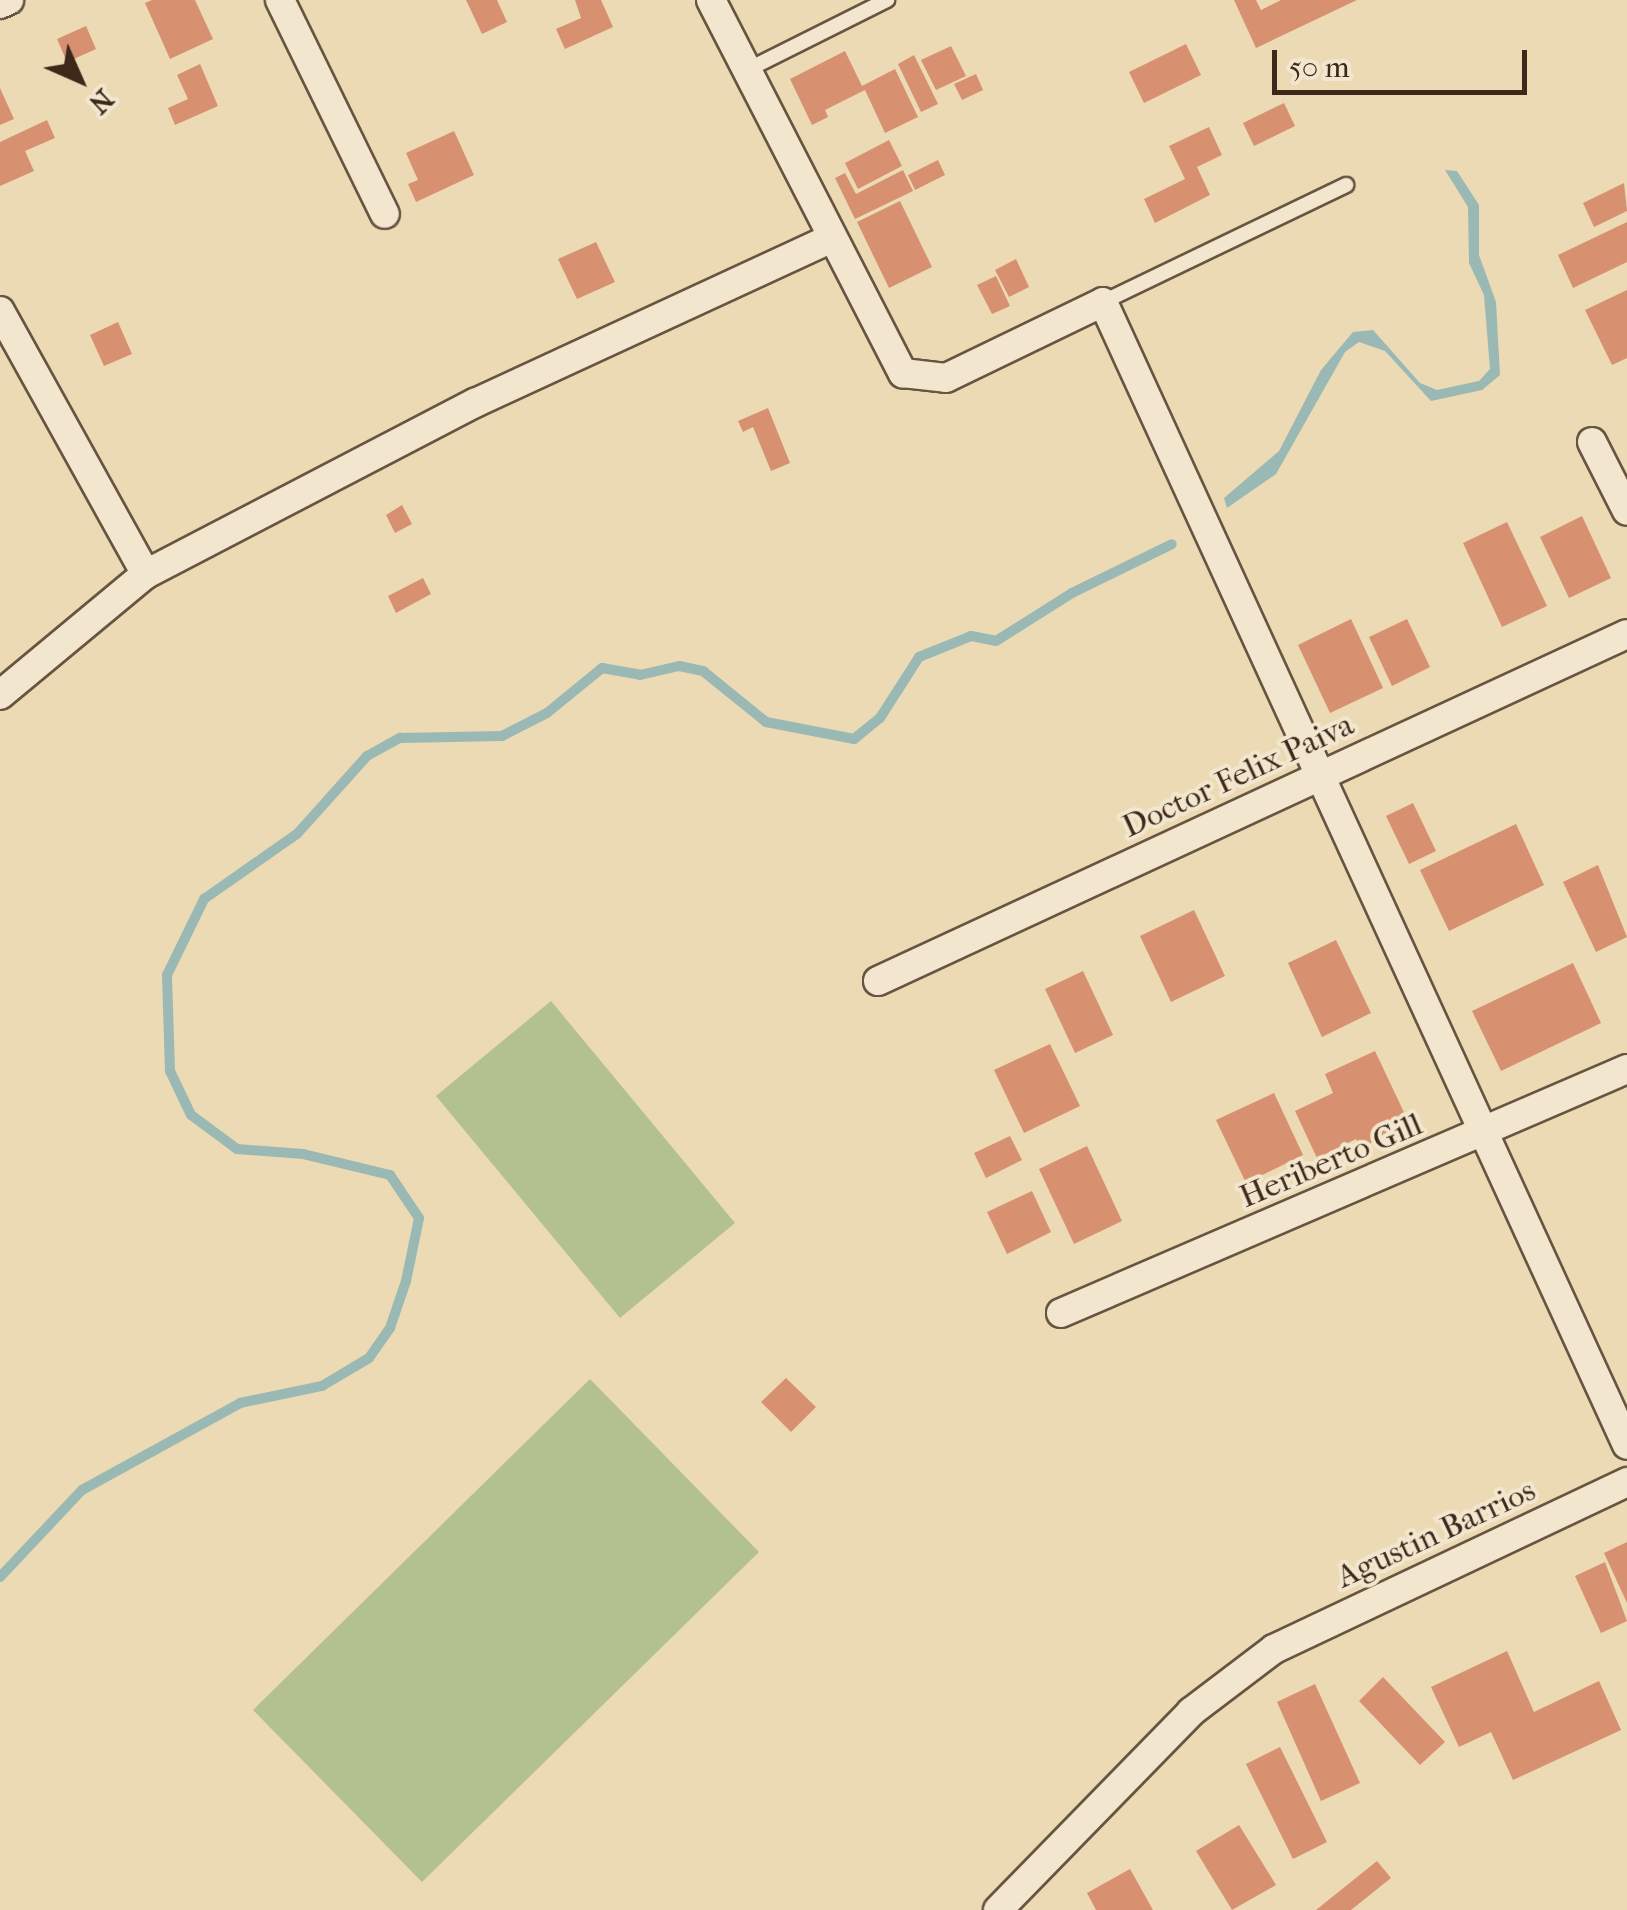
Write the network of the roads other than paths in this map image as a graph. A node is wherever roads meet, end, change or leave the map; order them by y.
1 (9, 0) edge
2 (280, 0) edge
3 (711, 0) edge
4 (887, 0) edge
5 (0, 4) edge
6 (746, 70) junction
7 (1346, 185) dead end
8 (385, 214) dead end
9 (832, 238) junction
10 (1103, 302) junction
11 (0, 310) edge
12 (1592, 442) dead end
13 (1627, 511) edge
14 (146, 574) junction
15 (1627, 634) edge
16 (0, 695) edge
17 (1321, 777) junction
18 (878, 981) dead end
19 (1627, 1069) edge
20 (1484, 1134) junction
21 (1061, 1313) dead end
22 (1627, 1445) edge
23 (1627, 1482) edge
24 (998, 1910) edge

1 - 5 street
2 - 8 street
3 - 6 street
4 - 6 lane
6 - 9 street
7 - 10 lane
9 - 10 street
9 - 14 street
10 - 17 street
11 - 14 street
12 - 13 street
14 - 16 street
15 - 17 street, Doctor Felix Paiva
17 - 18 street, Doctor Felix Paiva
17 - 20 street
19 - 20 street, Heriberto Gill
20 - 21 street, Heriberto Gill
20 - 22 street
23 - 24 street, Agustin Barrios

